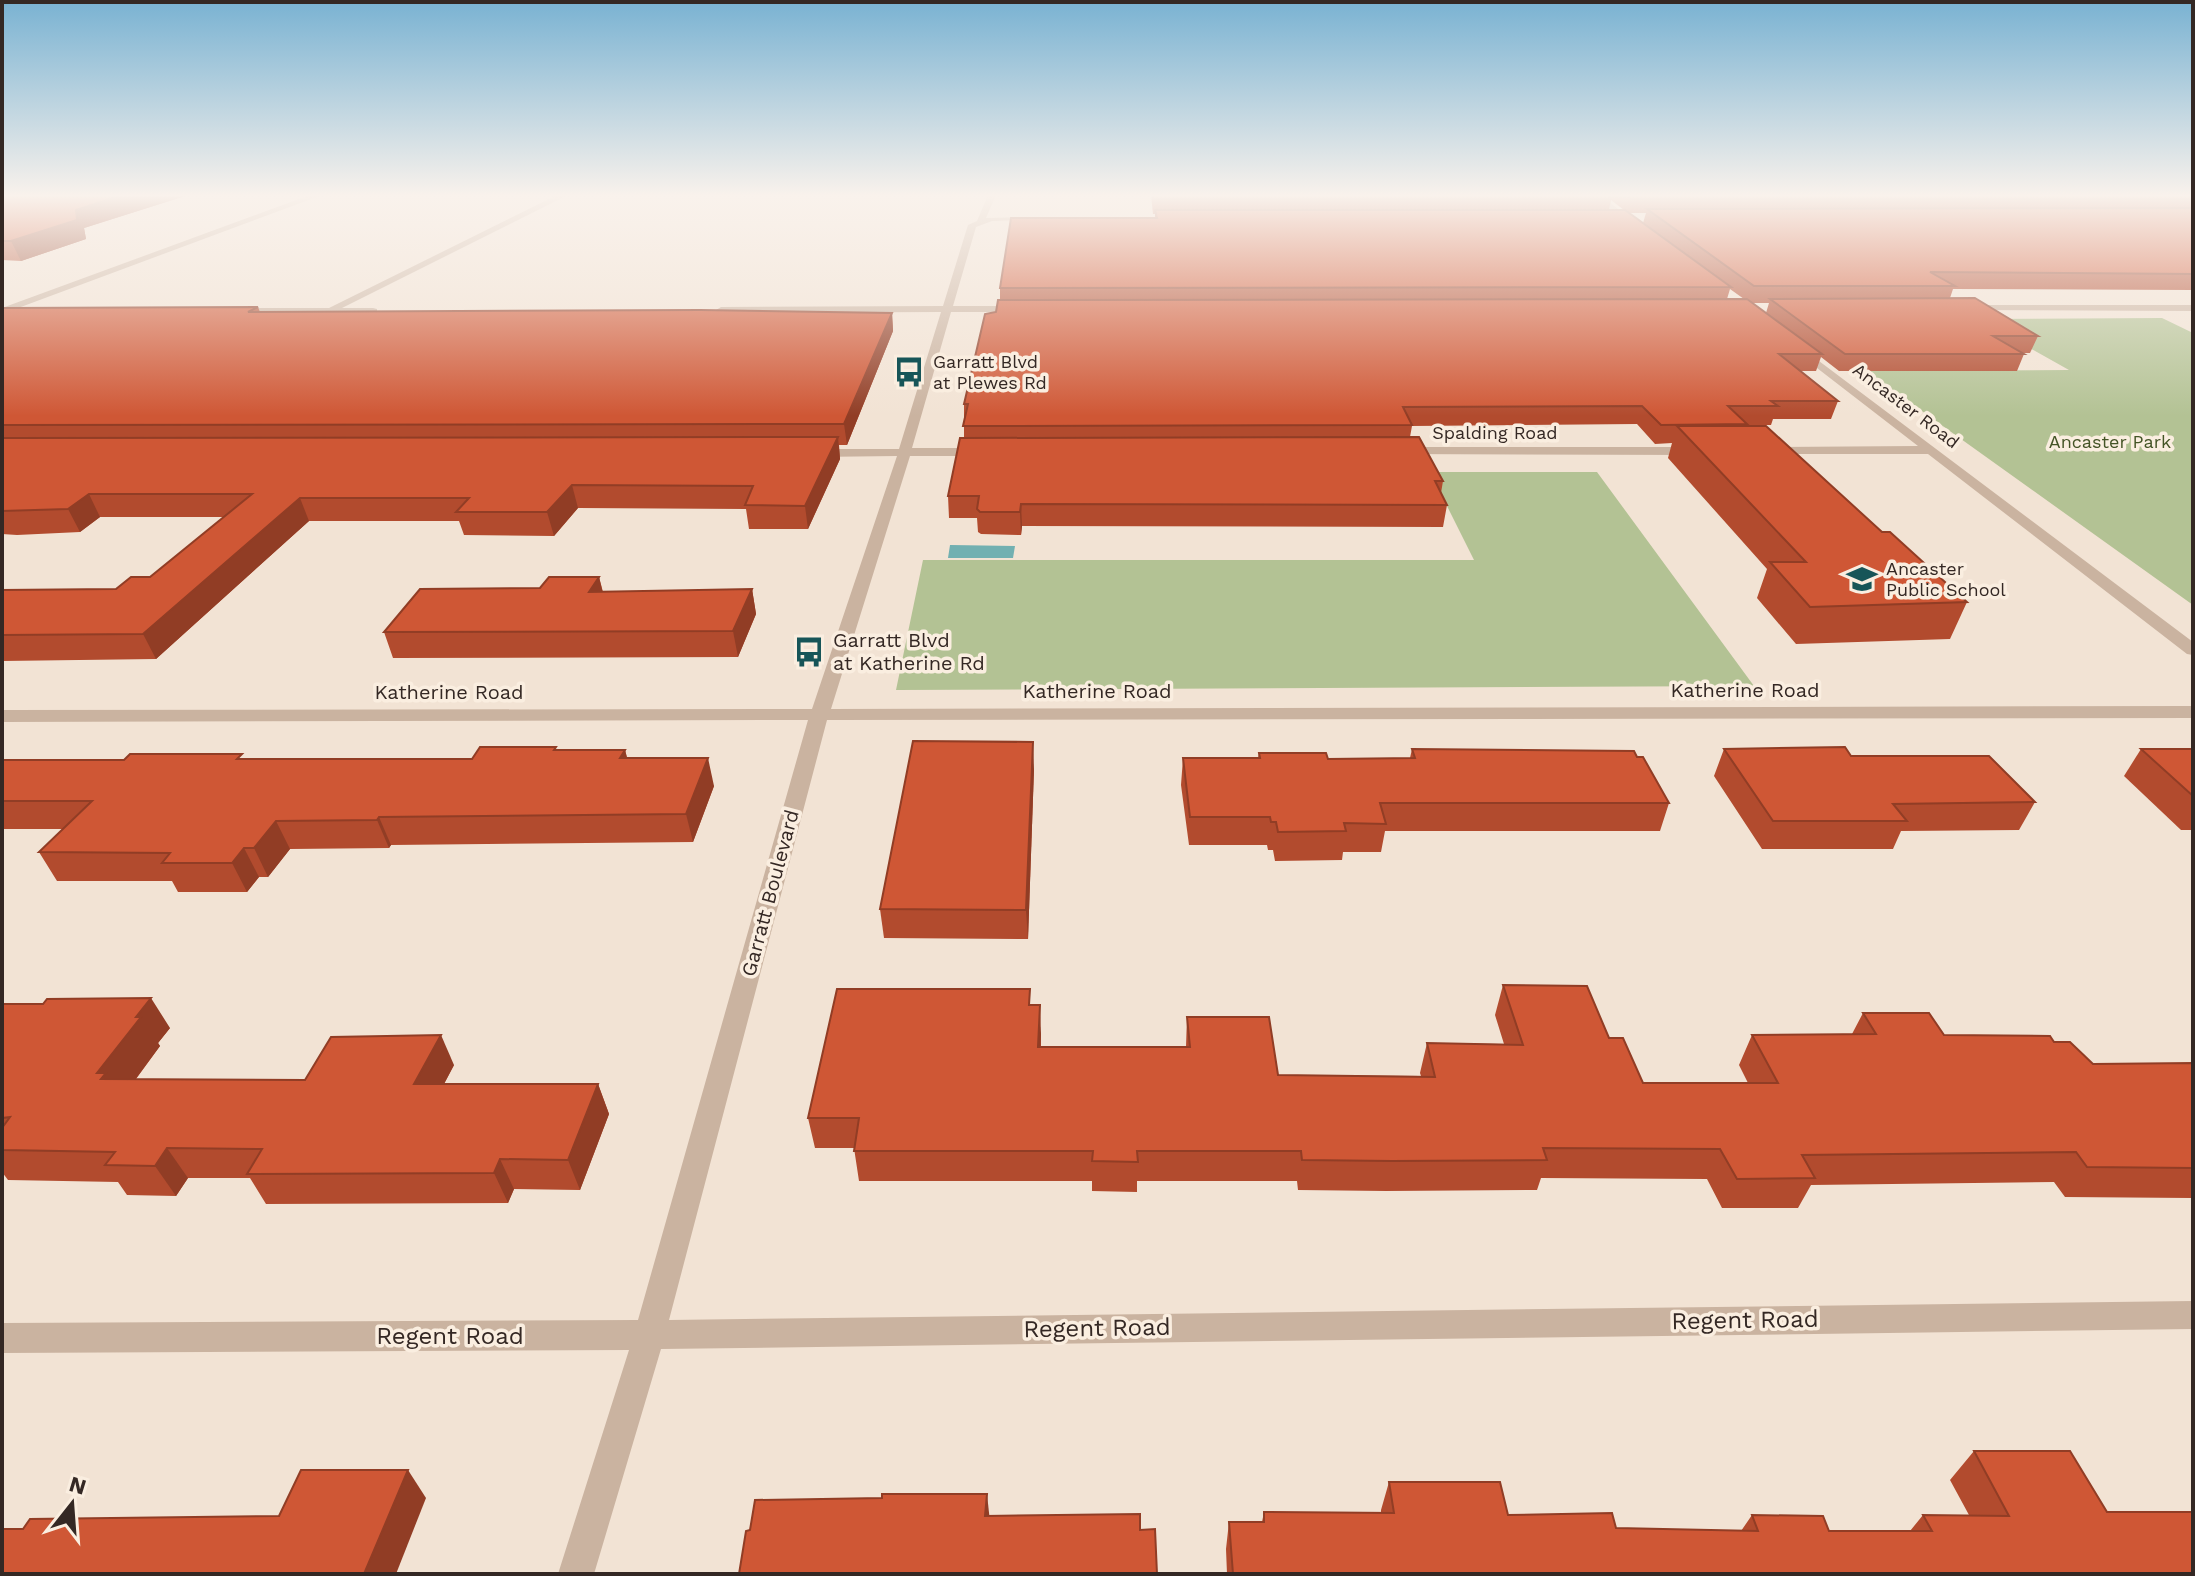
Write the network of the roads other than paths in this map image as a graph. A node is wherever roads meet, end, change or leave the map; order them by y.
1 (119, 269) edge
2 (413, 269) edge
3 (958, 269) edge
4 (1949, 308) edge
5 (2193, 308) edge
6 (1028, 309) edge
7 (43, 310) edge
8 (709, 310) edge
9 (945, 310) junction
10 (217, 311) edge
11 (326, 311) junction
12 (2, 312) edge
13 (390, 312) edge
14 (1790, 342) edge
15 (1931, 450) junction
16 (1391, 451) edge
17 (1705, 451) edge
18 (1750, 451) edge
19 (904, 452) junction
20 (1000, 452) edge
21 (805, 453) edge
22 (2193, 650) edge
23 (821, 712) junction
24 (2193, 712) edge
25 (2, 716) edge
26 (2193, 1315) edge
27 (649, 1332) junction
28 (2, 1338) edge
29 (576, 1574) edge

1 - 12 street
2 - 11 street
3 - 9 street, Garratt Boulevard
4 - 5 street
6 - 9 street
7 - 12 street
8 - 9 street
9 - 19 street, Garratt Boulevard
10 - 11 street
11 - 13 street
14 - 15 street, Ancaster Road
15 - 18 street
15 - 22 street, Ancaster Road
16 - 17 street, Spalding Road
19 - 20 street
19 - 21 street
19 - 23 street, Garratt Boulevard
23 - 24 street, Katherine Road
23 - 25 street, Katherine Road
23 - 27 street, Garratt Boulevard
26 - 27 street, Regent Road
27 - 28 street, Regent Road
27 - 29 street, Garratt Boulevard

